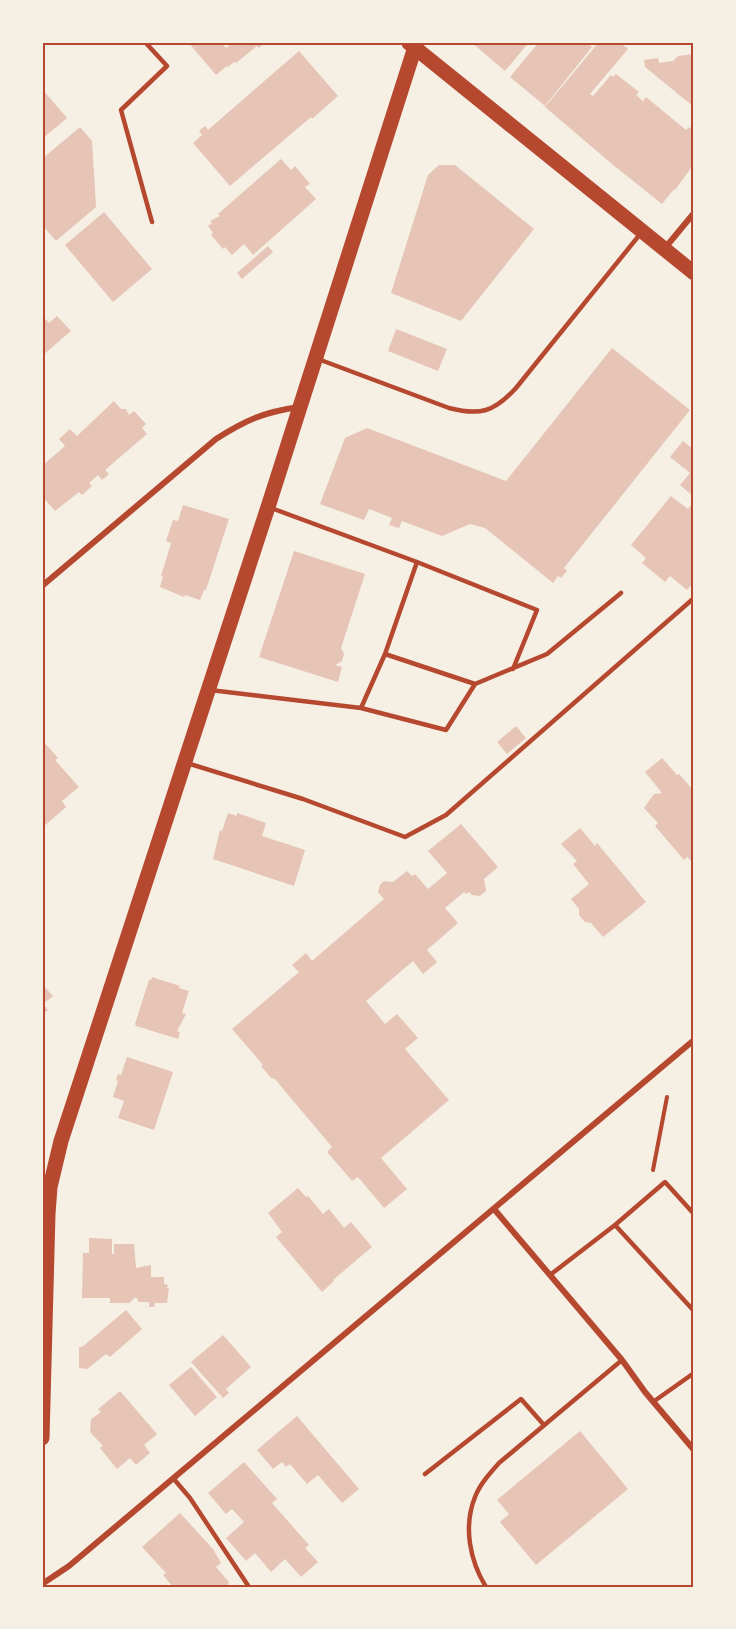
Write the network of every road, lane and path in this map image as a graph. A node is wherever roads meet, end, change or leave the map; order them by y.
1 (145, 42) edge
2 (412, 45) edge
3 (694, 213) edge
4 (152, 222) dead end
5 (643, 231) junction
6 (664, 249) junction
7 (694, 273) edge
8 (315, 358) junction
9 (300, 407) junction
10 (268, 507) junction
11 (417, 562) junction
12 (42, 586) edge
13 (621, 593) dead end
14 (694, 598) edge
15 (385, 654) junction
16 (513, 669) junction
17 (475, 684) junction
18 (208, 690) junction
19 (362, 708) junction
20 (185, 762) junction
21 (694, 1040) edge
22 (667, 1097) dead end
23 (648, 1197) junction
24 (494, 1209) junction
25 (694, 1214) edge
26 (615, 1225) junction
27 (550, 1275) junction
28 (694, 1311) edge
29 (622, 1360) junction
30 (694, 1372) edge
31 (653, 1402) junction
32 (544, 1425) junction
33 (42, 1438) edge
34 (694, 1450) edge
35 (425, 1474) dead end
36 (173, 1478) junction
37 (42, 1584) edge
38 (249, 1587) edge
39 (486, 1587) edge

1 - 4 lane
2 - 5 main road
2 - 8 main road
3 - 6 street
5 - 6 main road
5 - 8 lane
6 - 7 main road
8 - 9 main road
9 - 10 main road
9 - 12 street
10 - 11 lane
10 - 18 main road
11 - 15 lane
11 - 16 lane
13 - 16 lane
14 - 20 lane
15 - 17 lane
15 - 19 lane
16 - 17 lane
17 - 19 lane
18 - 19 lane
18 - 20 main road
20 - 33 main road
21 - 24 street
22 - 23 path
23 - 25 lane
23 - 26 lane
24 - 27 street
24 - 36 street
26 - 27 lane
26 - 28 lane
27 - 29 street
29 - 31 street
29 - 32 lane
30 - 31 lane
31 - 34 street
32 - 35 lane
32 - 39 lane
36 - 37 street
36 - 38 lane

